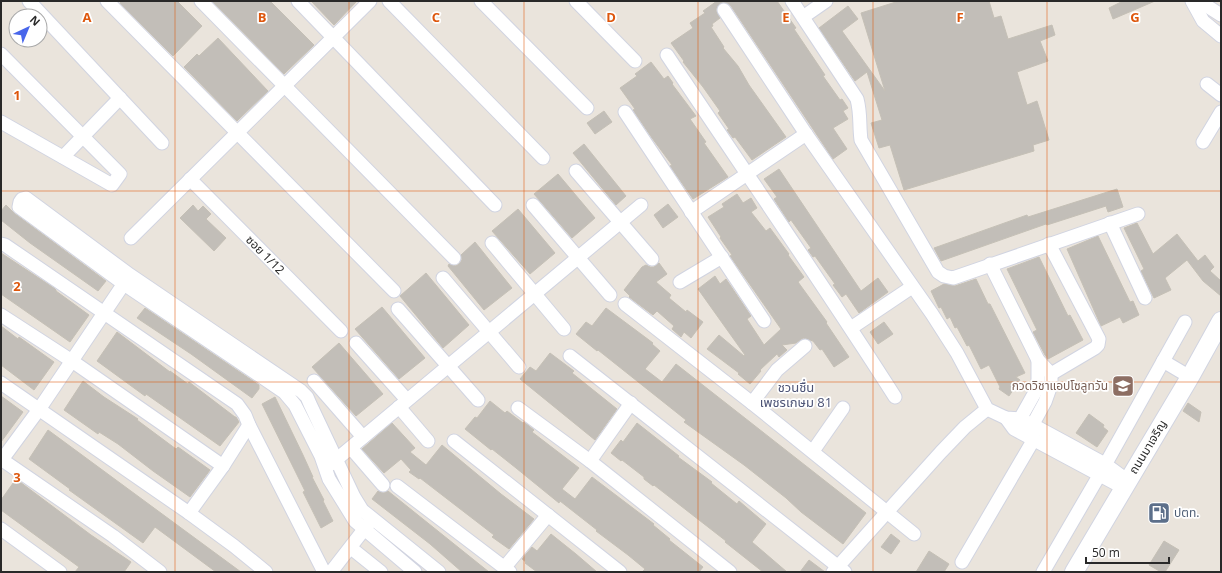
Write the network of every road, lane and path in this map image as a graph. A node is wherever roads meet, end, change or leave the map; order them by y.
1 (28, 1) edge
2 (108, 1) edge
3 (201, 1) edge
4 (298, 1) edge
5 (370, 1) edge
6 (389, 1) edge
7 (481, 1) edge
8 (576, 1) edge
9 (792, 1) edge
10 (826, 1) edge
11 (1192, 1) edge
12 (1199, 1) edge
13 (724, 10) dead end
14 (1221, 15) edge
15 (803, 17) junction
16 (1221, 36) edge
17 (333, 37) junction
18 (1, 54) edge
19 (667, 55) dead end
20 (635, 61) dead end
21 (1207, 84) dead end
22 (284, 85) junction
23 (1221, 95) edge
24 (120, 98) junction
25 (587, 108) dead end
26 (626, 112) dead end
27 (1221, 112) edge
28 (1, 122) edge
29 (237, 132) junction
30 (806, 134) junction
31 (83, 137) junction
32 (1203, 142) dead end
33 (162, 143) dead end
34 (63, 157) junction
35 (543, 158) dead end
36 (576, 171) dead end
37 (746, 174) junction
38 (190, 179) junction
39 (495, 205) dead end
40 (533, 205) dead end
41 (641, 205) dead end
42 (691, 212) junction
43 (1138, 214) dead end
44 (621, 223) junction
45 (1110, 223) junction
46 (131, 238) dead end
47 (492, 242) dead end
48 (1, 244) edge
49 (1048, 244) junction
50 (722, 257) junction
51 (454, 258) dead end
52 (578, 258) junction
53 (652, 258) dead end
54 (990, 264) junction
55 (443, 278) dead end
56 (127, 280) junction
57 (680, 282) dead end
58 (912, 287) junction
59 (394, 291) dead end
60 (535, 294) junction
61 (610, 295) dead end
62 (1145, 298) dead end
63 (625, 304) dead end
64 (398, 309) dead end
65 (104, 312) junction
66 (1, 315) edge
67 (764, 321) dead end
68 (1185, 322) dead end
69 (1221, 322) edge
70 (851, 328) junction
71 (564, 329) dead end
72 (340, 331) dead end
73 (489, 332) junction
74 (356, 343) dead end
75 (805, 346) dead end
76 (570, 356) dead end
77 (1038, 360) junction
78 (72, 361) junction
79 (1163, 361) junction
80 (448, 366) junction
81 (519, 367) dead end
82 (1051, 374) junction
83 (1190, 377) junction
84 (314, 381) dead end
85 (1, 383) edge
86 (895, 397) dead end
87 (478, 400) dead end
88 (403, 403) junction
89 (631, 403) junction
90 (752, 403) junction
91 (40, 408) junction
92 (518, 408) dead end
93 (843, 408) dead end
94 (987, 409) junction
95 (1017, 424) junction
96 (249, 425) junction
97 (1031, 433) junction
98 (363, 437) junction
99 (428, 441) dead end
100 (454, 441) dead end
101 (351, 448) junction
102 (813, 452) junction
103 (1, 460) edge
104 (337, 460) junction
105 (590, 461) junction
106 (223, 466) junction
107 (325, 468) junction
108 (1102, 469) junction
109 (1126, 484) junction
110 (383, 485) dead end
111 (397, 486) dead end
112 (887, 512) junction
113 (190, 513) junction
114 (548, 515) junction
115 (372, 518) junction
116 (1, 529) edge
117 (364, 529) junction
118 (914, 534) dead end
119 (351, 548) junction
120 (962, 562) dead end
121 (507, 570) edge
122 (839, 570) edge
123 (60, 572) edge
124 (160, 572) edge
125 (266, 572) edge
126 (324, 572) edge
127 (331, 572) edge
128 (381, 572) edge
129 (415, 572) edge
130 (439, 572) edge
131 (620, 572) edge
132 (730, 572) edge
133 (1043, 572) edge
134 (1074, 572) edge

1 - 24 street
2 - 29 street
3 - 22 street
4 - 17 street
5 - 17 street
6 - 35 street
7 - 25 street
8 - 20 street
9 - 15 street
10 - 15 street
11 - 16 street
12 - 14 street
13 - 30 street
15 - 54 street
17 - 22 street
17 - 39 street
18 - 31 street
19 - 37 street
21 - 23 street
22 - 29 street
22 - 51 street
24 - 31 street
24 - 33 street
26 - 42 street
27 - 32 street
28 - 34 street
29 - 38 street
29 - 59 street
30 - 37 street
30 - 58 street
31 - 34 street
31 - 34 street
36 - 44 street
37 - 42 street
37 - 70 street
38 - 46 street
38 - 72 street, ซอย 1/12
40 - 52 street
41 - 44 street
42 - 50 street
43 - 45 street
44 - 52 street
44 - 53 street
45 - 49 street
45 - 62 street
47 - 60 street
48 - 65 street
49 - 54 street
49 - 82 street
50 - 57 street
50 - 67 street
52 - 60 street
52 - 61 street
54 - 77 street
55 - 73 street
56 - 56 street
56 - 65 street
56 - 104 street
56 - 107 street
58 - 70 street
58 - 94 street
60 - 71 street
60 - 73 street
63 - 90 street
64 - 80 street
65 - 78 street
65 - 96 street
66 - 78 street
68 - 79 street
69 - 83 main road, ถนนมาเจริญ
70 - 86 street
73 - 80 street
73 - 81 street
74 - 88 street
75 - 90 street
76 - 89 street
77 - 82 street
77 - 95 street
78 - 91 street
78 - 106 street
79 - 83 street
79 - 108 street
80 - 87 street
80 - 88 street
82 - 97 street
83 - 109 main road, ถนนมาเจริญ
84 - 98 street
85 - 91 street
88 - 98 street
88 - 99 street
89 - 105 street
89 - 122 street
90 - 102 street
91 - 103 street
91 - 113 street
92 - 105 street
93 - 102 street
94 - 95 street
94 - 112 street
95 - 97 street
96 - 106 street
96 - 126 street
97 - 108 street
97 - 120 street
98 - 101 street
100 - 114 street
101 - 104 street
101 - 110 street
102 - 112 street
103 - 124 street
104 - 107 street
104 - 115 street
105 - 132 street
106 - 113 street
107 - 117 street
108 - 109 street
108 - 133 street
109 - 134 main road, ถนนมาเจริญ
111 - 121 street
112 - 118 street
112 - 122 street
113 - 125 street
114 - 121 street
114 - 131 street
115 - 117 street
115 - 130 street
116 - 123 street
117 - 119 street
117 - 129 street
119 - 127 street
119 - 128 street

